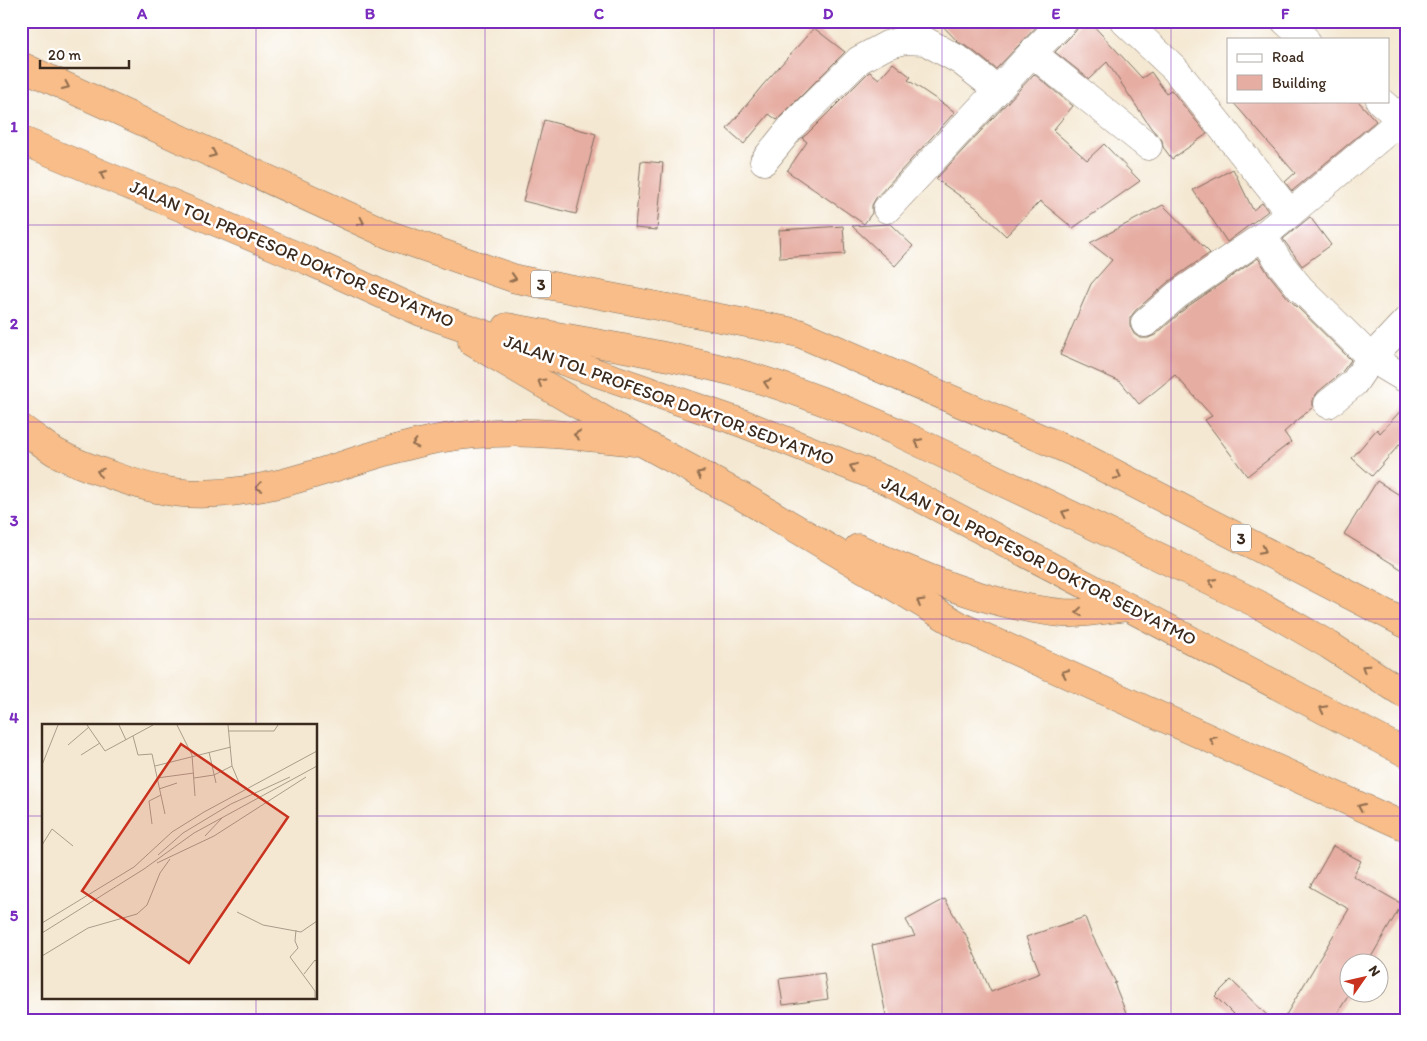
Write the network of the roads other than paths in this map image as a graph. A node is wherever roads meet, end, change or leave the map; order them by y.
1 (1064, 21) edge
2 (1124, 21) edge
3 (1285, 21) edge
4 (1305, 38) edge
5 (1032, 53) junction
6 (21, 66) edge
7 (998, 90) junction
8 (1382, 102) edge
9 (1404, 117) edge
10 (21, 140) edge
11 (1148, 146) dead end
12 (764, 161) dead end
13 (887, 209) dead end
14 (1290, 213) junction
15 (1263, 236) junction
16 (421, 312) junction
17 (1406, 321) edge
18 (1145, 323) dead end
19 (1371, 358) junction
20 (1406, 379) edge
21 (1328, 404) dead end
22 (21, 428) edge
23 (642, 443) junction
24 (743, 497) junction
25 (1127, 607) junction
26 (1406, 624) edge
27 (1406, 695) edge
28 (1406, 753) edge
29 (1406, 827) edge

1 - 5 street
2 - 14 street
3 - 4 street
5 - 7 street
5 - 11 street
6 -> 26 highway, 3
7 - 12 street
7 - 13 street
8 - 9 street
9 - 14 street
16 -> 10 highway, JALAN TOL PROFESOR DOKTOR SEDYATMO
14 - 15 street
15 - 18 street
15 - 19 street
23 -> 16 highway
25 -> 16 highway, JALAN TOL PROFESOR DOKTOR SEDYATMO
27 -> 16 highway
17 - 19 street
19 - 20 street
19 - 21 street
23 -> 22 highway
24 -> 23 highway
25 -> 24 highway
29 -> 24 highway
28 -> 25 highway, JALAN TOL PROFESOR DOKTOR SEDYATMO

